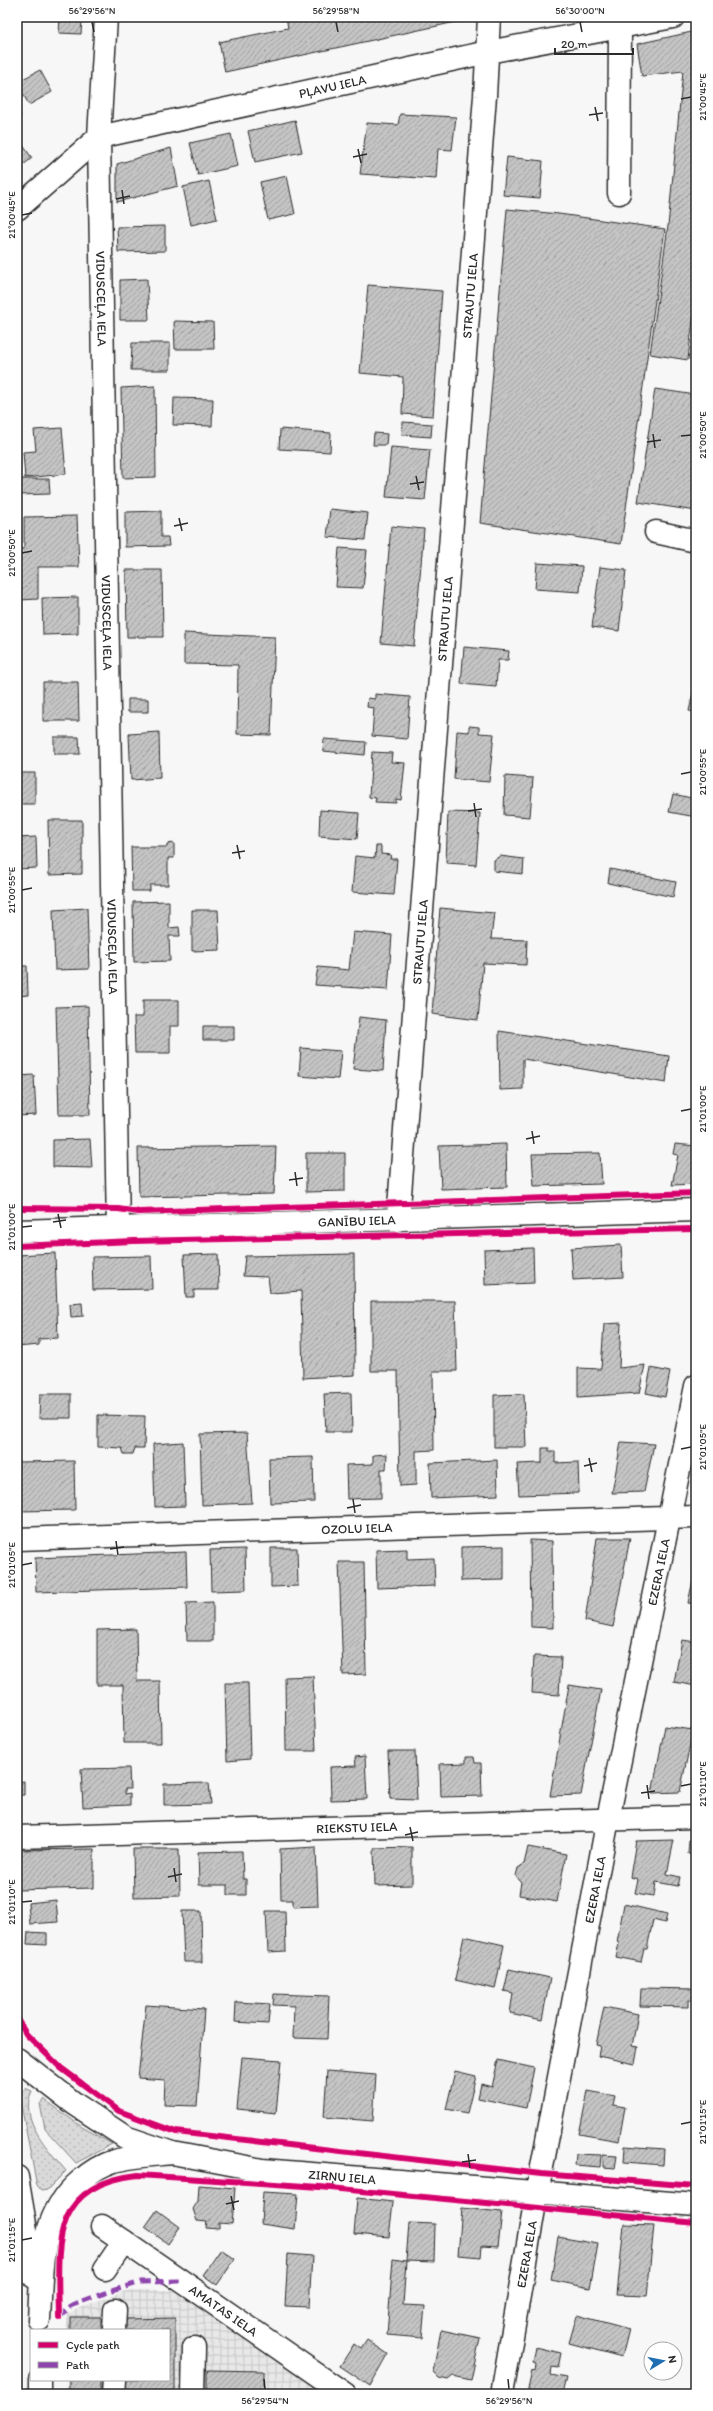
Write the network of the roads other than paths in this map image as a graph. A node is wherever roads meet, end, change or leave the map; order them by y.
1 (106, 17) edge
2 (489, 17) edge
3 (673, 17) edge
4 (620, 28) junction
5 (488, 52) junction
6 (99, 137) junction
7 (619, 193) dead end
8 (17, 209) edge
9 (656, 532) dead end
10 (696, 541) edge
11 (696, 1210) edge
12 (398, 1220) junction
13 (118, 1229) junction
14 (17, 1232) edge
15 (696, 1386) edge
16 (696, 1517) edge
17 (670, 1518) junction
18 (17, 1539) edge
19 (696, 1817) edge
20 (608, 1819) junction
21 (17, 1837) edge
22 (17, 2059) edge
23 (172, 2154) junction
24 (17, 2177) edge
25 (537, 2191) junction
26 (696, 2205) edge
27 (102, 2226) dead end
28 (124, 2241) junction
29 (105, 2269) dead end
30 (31, 2274) edge
31 (39, 2325) edge
32 (194, 2348) dead end
33 (40, 2381) edge
34 (114, 2381) edge
35 (40, 2394) edge
36 (113, 2394) edge
37 (193, 2394) edge
38 (345, 2394) edge
39 (502, 2394) edge

1 - 6 main road, VIDUSCEĻA IELA
2 - 5 main road, STRAUTU IELA
3 - 4 main road, PĻAVU IELA
4 - 5 main road, PĻAVU IELA
4 - 7 main road
5 - 6 main road, PĻAVU IELA
5 - 12 main road, STRAUTU IELA
6 - 8 main road, PĻAVU IELA
6 - 13 main road, VIDUSCEĻA IELA
9 - 10 main road
11 - 12 main road, GANĪBU IELA
12 - 13 main road, GANĪBU IELA
13 - 14 main road, GANĪBU IELA
15 - 17 main road, EZERA IELA
16 - 17 main road, OZOLU IELA
17 - 18 main road, OZOLU IELA
17 - 20 main road, EZERA IELA
19 - 20 main road, RIEKSTU IELA
20 - 21 main road, RIEKSTU IELA
20 - 25 main road, EZERA IELA
22 - 23 main road, ZIRŅU IELA
23 - 25 main road, ZIRŅU IELA
23 - 30 main road
24 - 30 main road
25 - 26 main road, ZIRŅU IELA
25 - 39 main road, EZERA IELA
27 - 28 main road, AMATAS IELA
28 - 29 main road
28 - 38 main road, AMATAS IELA
30 - 31 main road
32 - 37 main road
33 - 35 main road
34 - 36 main road

